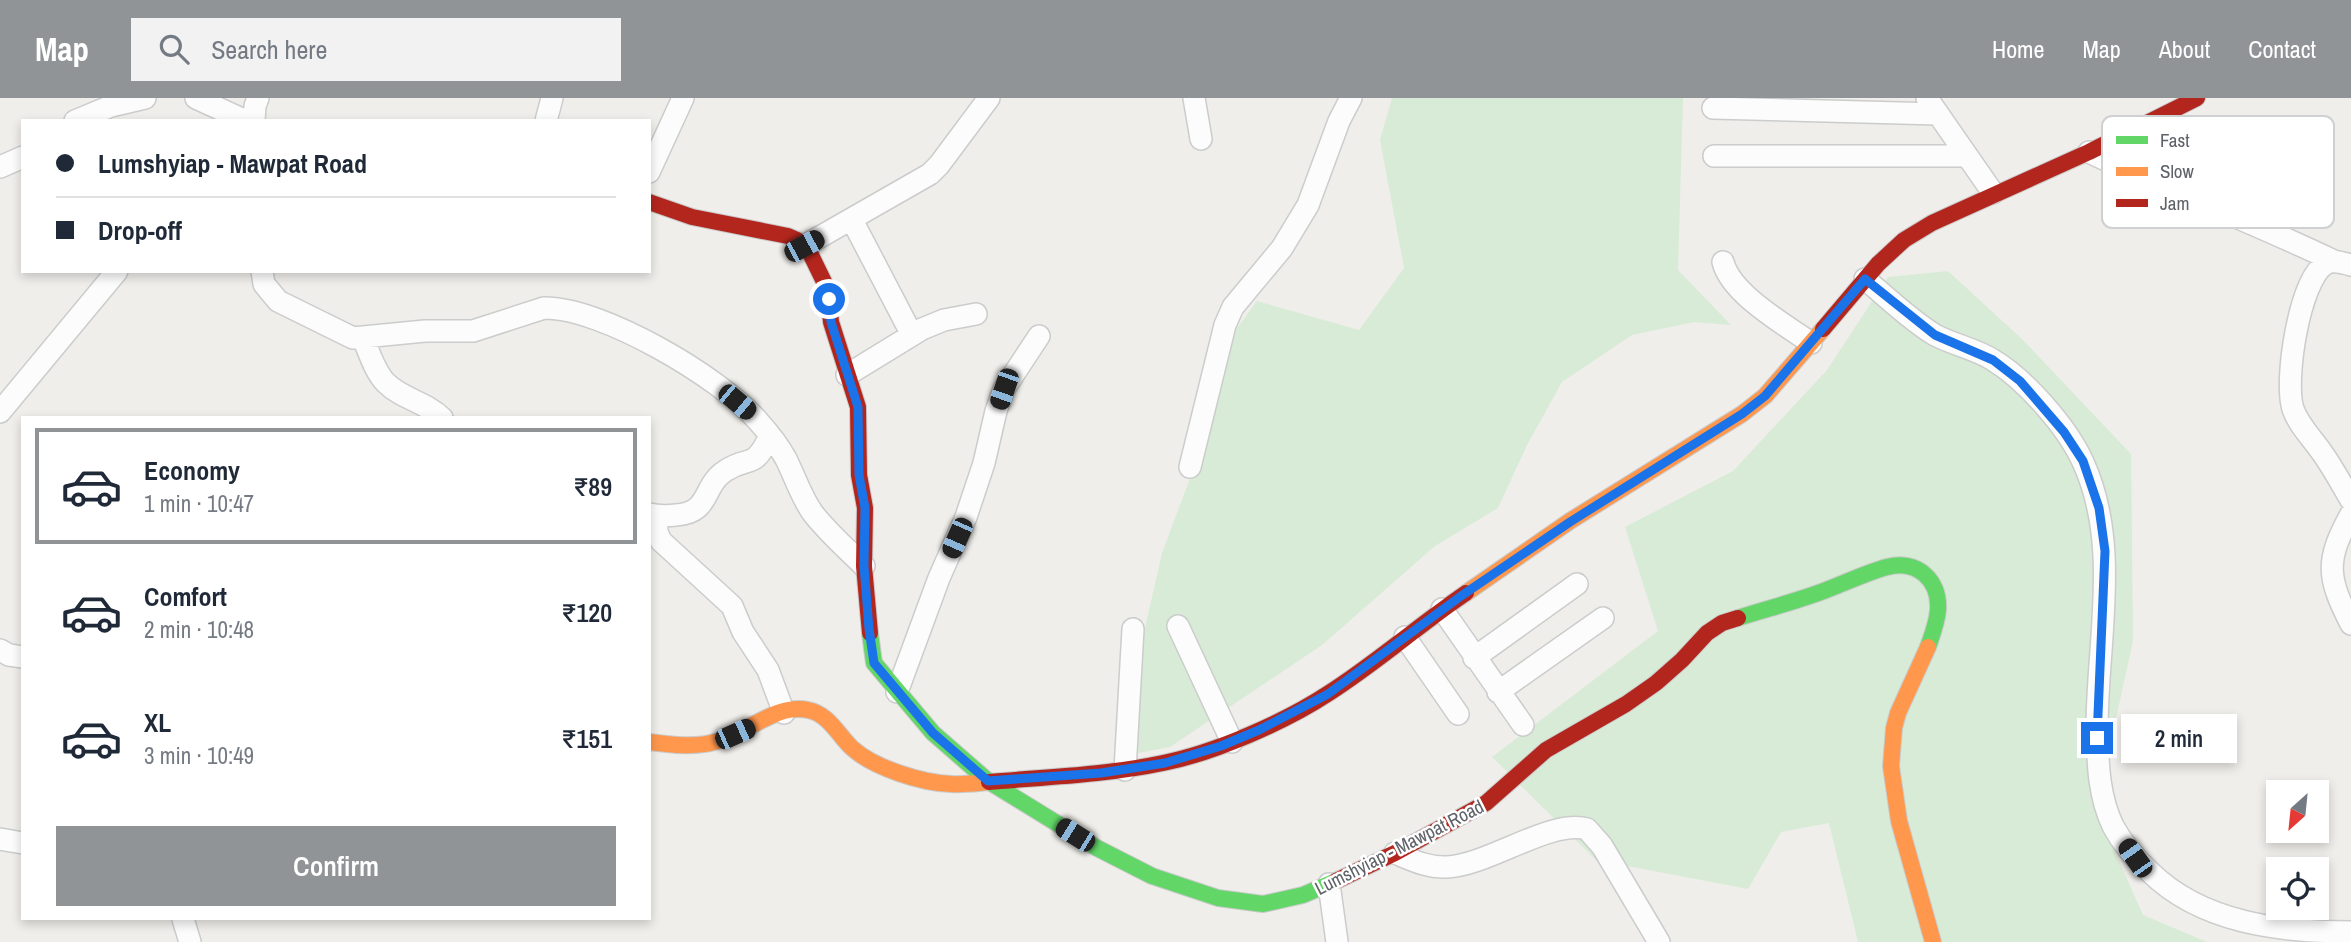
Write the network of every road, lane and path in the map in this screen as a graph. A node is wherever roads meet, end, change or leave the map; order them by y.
1 (145, 98) edge
2 (196, 98) edge
3 (258, 98) edge
4 (683, 98) edge
5 (989, 98) edge
6 (1194, 98) edge
7 (1351, 98) edge
8 (2197, 98) edge
9 (1932, 106) edge
10 (1713, 108) dead end
11 (2161, 116) edge
12 (80, 119) edge
13 (242, 119) edge
14 (254, 119) edge
15 (1201, 139) dead end
16 (2102, 146) edge
17 (2089, 152) junction
18 (1714, 156) dead end
19 (1967, 156) junction
20 (21, 157) edge
21 (2102, 158) edge
22 (0, 167) edge
23 (651, 168) edge
24 (1993, 193) junction
25 (651, 203) edge
26 (852, 220) junction
27 (2266, 228) edge
28 (804, 246) junction
29 (1723, 262) dead end
30 (2343, 263) edge
31 (115, 273) edge
32 (262, 273) edge
33 (1865, 279) junction
34 (976, 314) dead end
35 (912, 335) junction
36 (1039, 337) dead end
37 (363, 338) junction
38 (1811, 343) junction
39 (847, 375) junction
40 (0, 412) edge
41 (440, 416) edge
42 (770, 436) junction
43 (1190, 467) dead end
44 (2351, 500) edge
45 (2351, 514) edge
46 (653, 515) edge
47 (864, 566) junction
48 (1577, 584) dead end
49 (1442, 609) junction
50 (1603, 618) dead end
51 (2351, 624) edge
52 (1178, 626) dead end
53 (1133, 629) dead end
54 (1405, 638) junction
55 (0, 650) edge
56 (21, 656) edge
57 (1474, 658) junction
58 (897, 692) junction
59 (1498, 692) junction
60 (784, 713) junction
61 (1458, 714) dead end
62 (1523, 725) dead end
63 (651, 742) edge
64 (1231, 742) junction
65 (1125, 770) junction
66 (988, 781) junction
67 (0, 839) edge
68 (21, 843) edge
69 (1395, 853) junction
70 (1329, 884) junction
71 (183, 920) edge
72 (2351, 933) edge
73 (190, 942) edge
74 (1337, 942) edge
75 (1659, 942) edge
76 (1933, 942) edge

1 - 12 street
2 - 13 street
3 - 14 street
4 - 23 street
5 - 26 street
6 - 15 street
7 - 43 street
8 - 11 street
9 - 10 street
9 - 19 street
16 - 17 street
17 - 21 street
17 - 24 street
18 - 19 street
19 - 24 street
20 - 22 street
24 - 33 street
25 - 28 street
26 - 28 street
26 - 35 street
27 - 30 street
28 - 39 street, Lumshyiap - Mawpat Road
29 - 38 street
30 - 44 street
31 - 40 street
32 - 37 street
33 - 38 street
33 - 72 street
34 - 35 street
35 - 39 street
36 - 58 street
37 - 41 street
37 - 42 street
38 - 49 street
39 - 47 street, Lumshyiap - Mawpat Road
42 - 46 street
42 - 47 street
45 - 51 street
46 - 60 street
47 - 58 street, Lumshyiap - Mawpat Road
48 - 57 street
49 - 54 street
49 - 57 street
50 - 59 street
52 - 64 street
53 - 65 street
54 - 61 street
54 - 64 street
55 - 56 street
57 - 59 street
58 - 66 street, Lumshyiap - Mawpat Road
59 - 62 street
60 - 63 street
60 - 66 street
64 - 65 street
65 - 66 street
66 - 70 street, Lumshyiap - Mawpat Road
67 - 68 street
69 - 70 street, Lumshyiap - Mawpat Road
69 - 75 street
69 - 76 street, Lumshyiap - Mawpat Road
70 - 74 street
71 - 73 street

